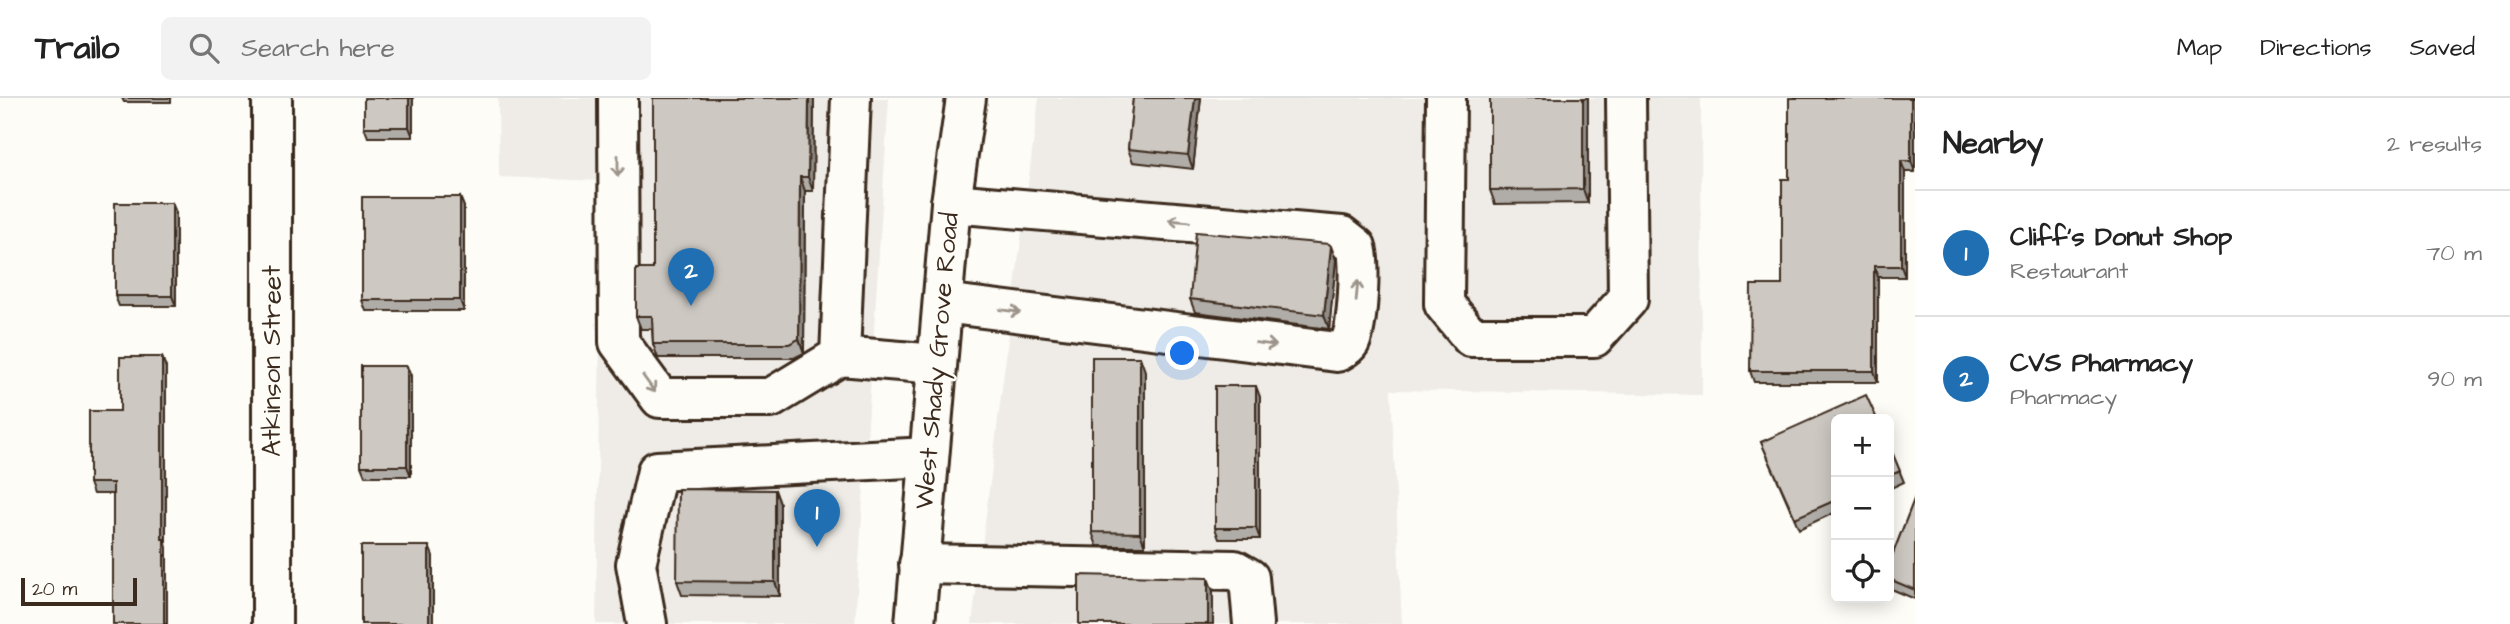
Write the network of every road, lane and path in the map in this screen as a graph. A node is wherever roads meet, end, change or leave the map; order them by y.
1 (272, 98) edge
2 (618, 98) edge
3 (850, 98) edge
4 (966, 98) edge
5 (1446, 98) edge
6 (1626, 98) edge
7 (951, 202) junction
8 (943, 303) junction
9 (840, 356) junction
10 (937, 364) junction
11 (929, 457) junction
12 (919, 564) junction
13 (272, 624) edge
14 (647, 624) edge
15 (915, 624) edge
16 (1253, 624) edge

1 - 13 main road, Atkinson Street
2 -> 9 main road
3 - 9 main road
4 - 7 main road, West Shady Grove Road
5 - 6 main road
7 - 8 main road, West Shady Grove Road
8 -> 7 main road
8 - 10 main road, West Shady Grove Road
9 - 10 main road
10 - 11 main road, West Shady Grove Road
11 - 12 main road, West Shady Grove Road
11 - 14 main road
12 - 15 main road, West Shady Grove Road
12 - 16 main road

